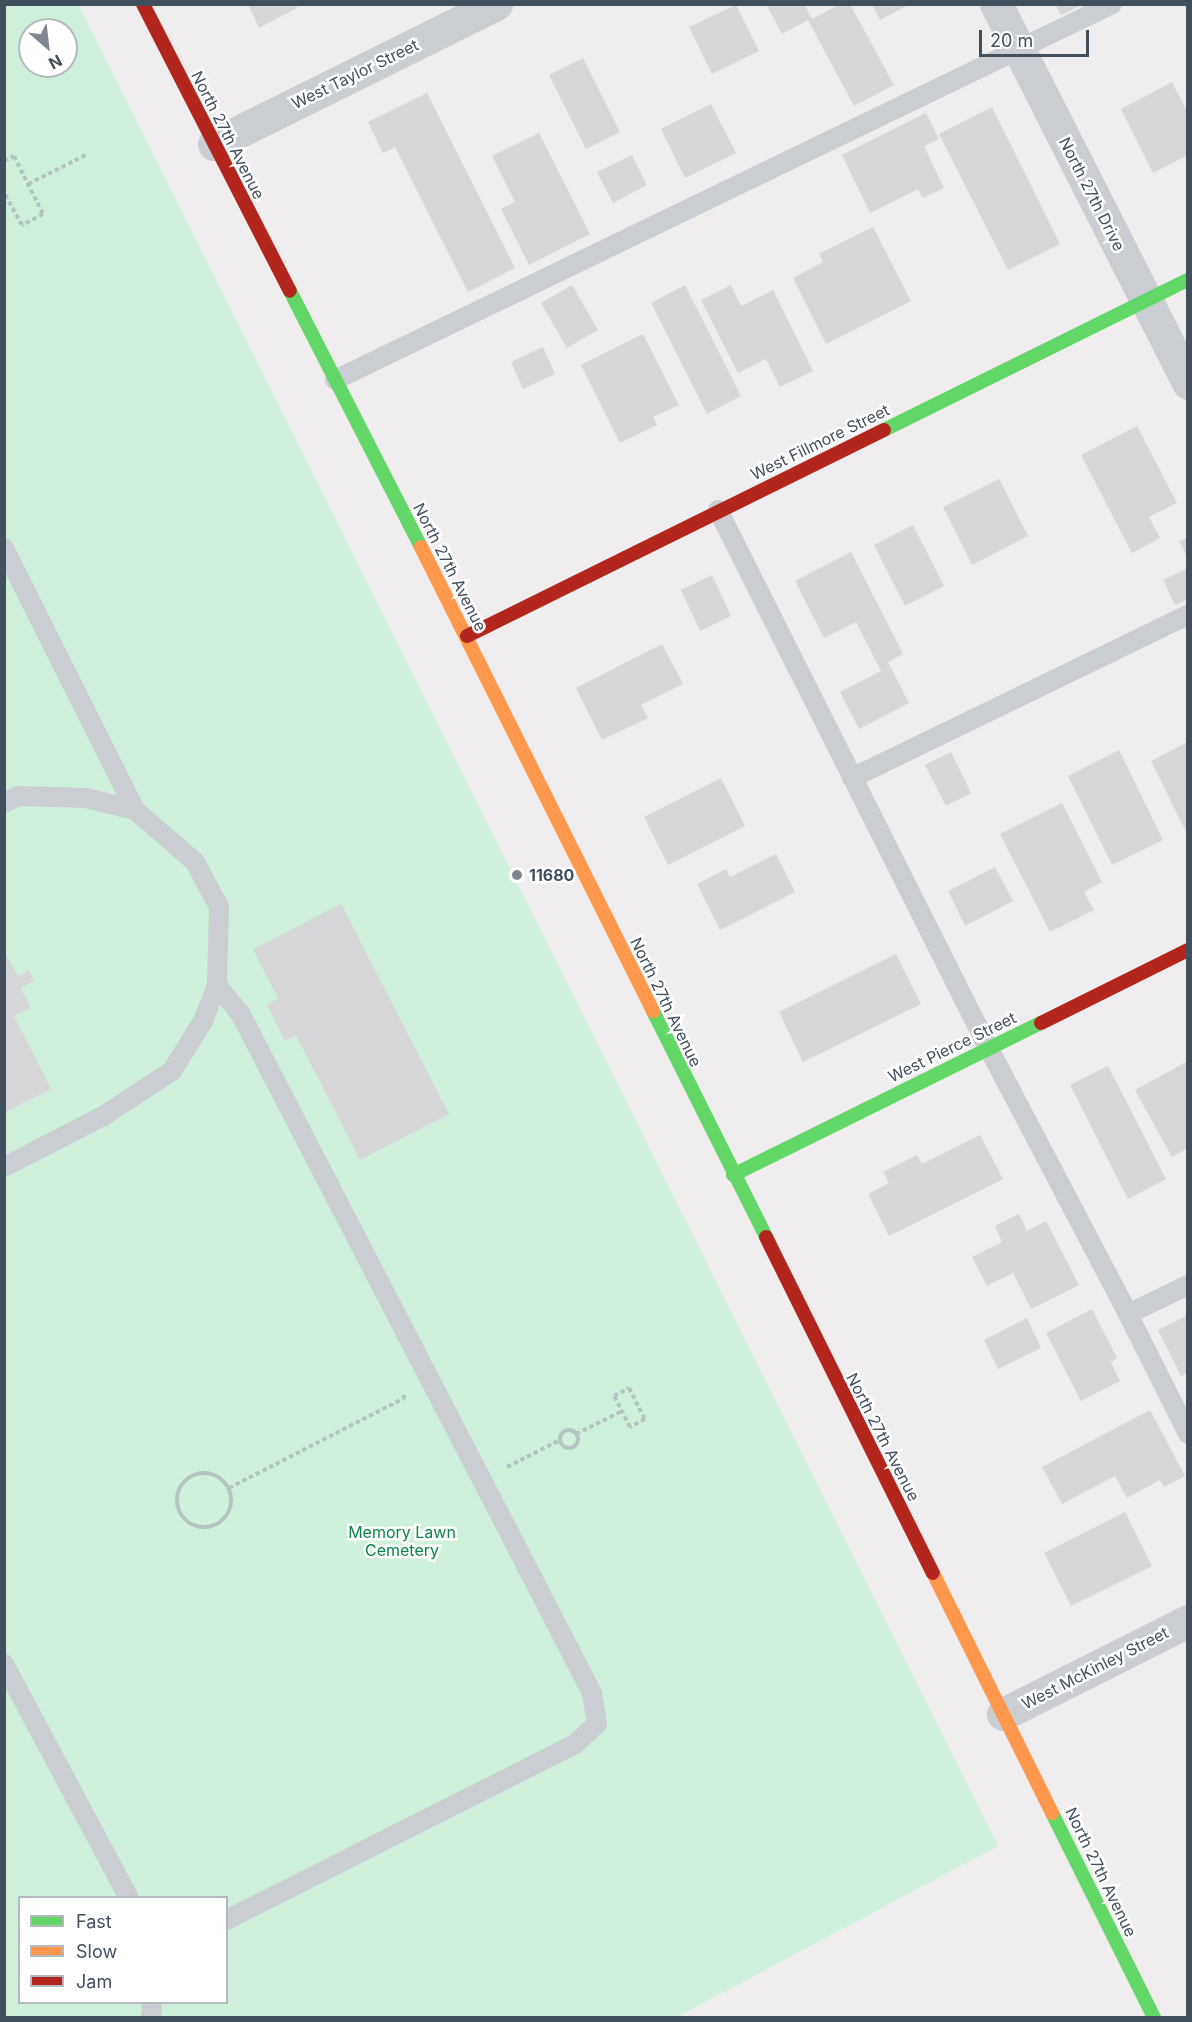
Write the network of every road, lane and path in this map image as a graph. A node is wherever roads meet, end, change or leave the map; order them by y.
1 (143, 4) edge
2 (496, 4) edge
3 (996, 4) edge
4 (1112, 4) edge
5 (1020, 51) junction
6 (214, 144) junction
7 (88, 154) dead end
8 (4, 161) edge
9 (28, 184) junction
10 (5, 195) edge
11 (1188, 280) edge
12 (1146, 301) junction
13 (335, 380) junction
14 (1188, 383) edge
15 (718, 510) junction
16 (4, 548) edge
17 (1188, 615) edge
18 (467, 636) junction
19 (852, 778) junction
20 (4, 803) edge
21 (135, 810) junction
22 (1188, 950) edge
23 (218, 985) junction
24 (988, 1047) junction
25 (4, 1167) edge
26 (733, 1175) junction
27 (1188, 1285) edge
28 (1128, 1314) junction
29 (427, 1372) junction
30 (622, 1411) junction
31 (576, 1434) junction
32 (1188, 1434) edge
33 (560, 1440) junction
34 (482, 1480) junction
35 (229, 1488) junction
36 (1188, 1622) edge
37 (4, 1664) edge
38 (1003, 1714) junction
39 (128, 1896) edge
40 (228, 1919) edge
41 (1154, 2018) edge

1 - 6 main road, North 27th Avenue
2 - 6 street, West Taylor Street
3 - 5 street, North 27th Drive
4 - 5 lane
5 - 12 street, North 27th Drive
5 - 13 lane
6 - 13 main road, North 27th Avenue
7 - 9 path
8 - 9 path
9 - 10 path
11 - 12 main road, West Fillmore Street
12 - 14 street, North 27th Drive
12 - 15 main road, West Fillmore Street
13 - 18 main road, North 27th Avenue
15 - 18 main road, West Fillmore Street
15 - 19 lane
16 - 21 lane
17 - 19 lane
18 - 26 main road, North 27th Avenue
19 - 24 lane
20 - 21 lane
21 - 23 lane
22 - 24 main road, West Pierce Street
23 - 25 lane
23 - 29 lane
24 - 26 main road, West Pierce Street
24 - 28 lane
26 - 38 main road, North 27th Avenue
27 - 28 lane
28 - 32 lane
29 - 34 lane
29 - 35 path
30 - 30 path
30 - 31 path
31 - 33 path
31 - 33 path
33 - 34 path
34 - 40 lane
35 - 35 path
36 - 38 street, West McKinley Street
37 - 39 lane
38 - 41 main road, North 27th Avenue

